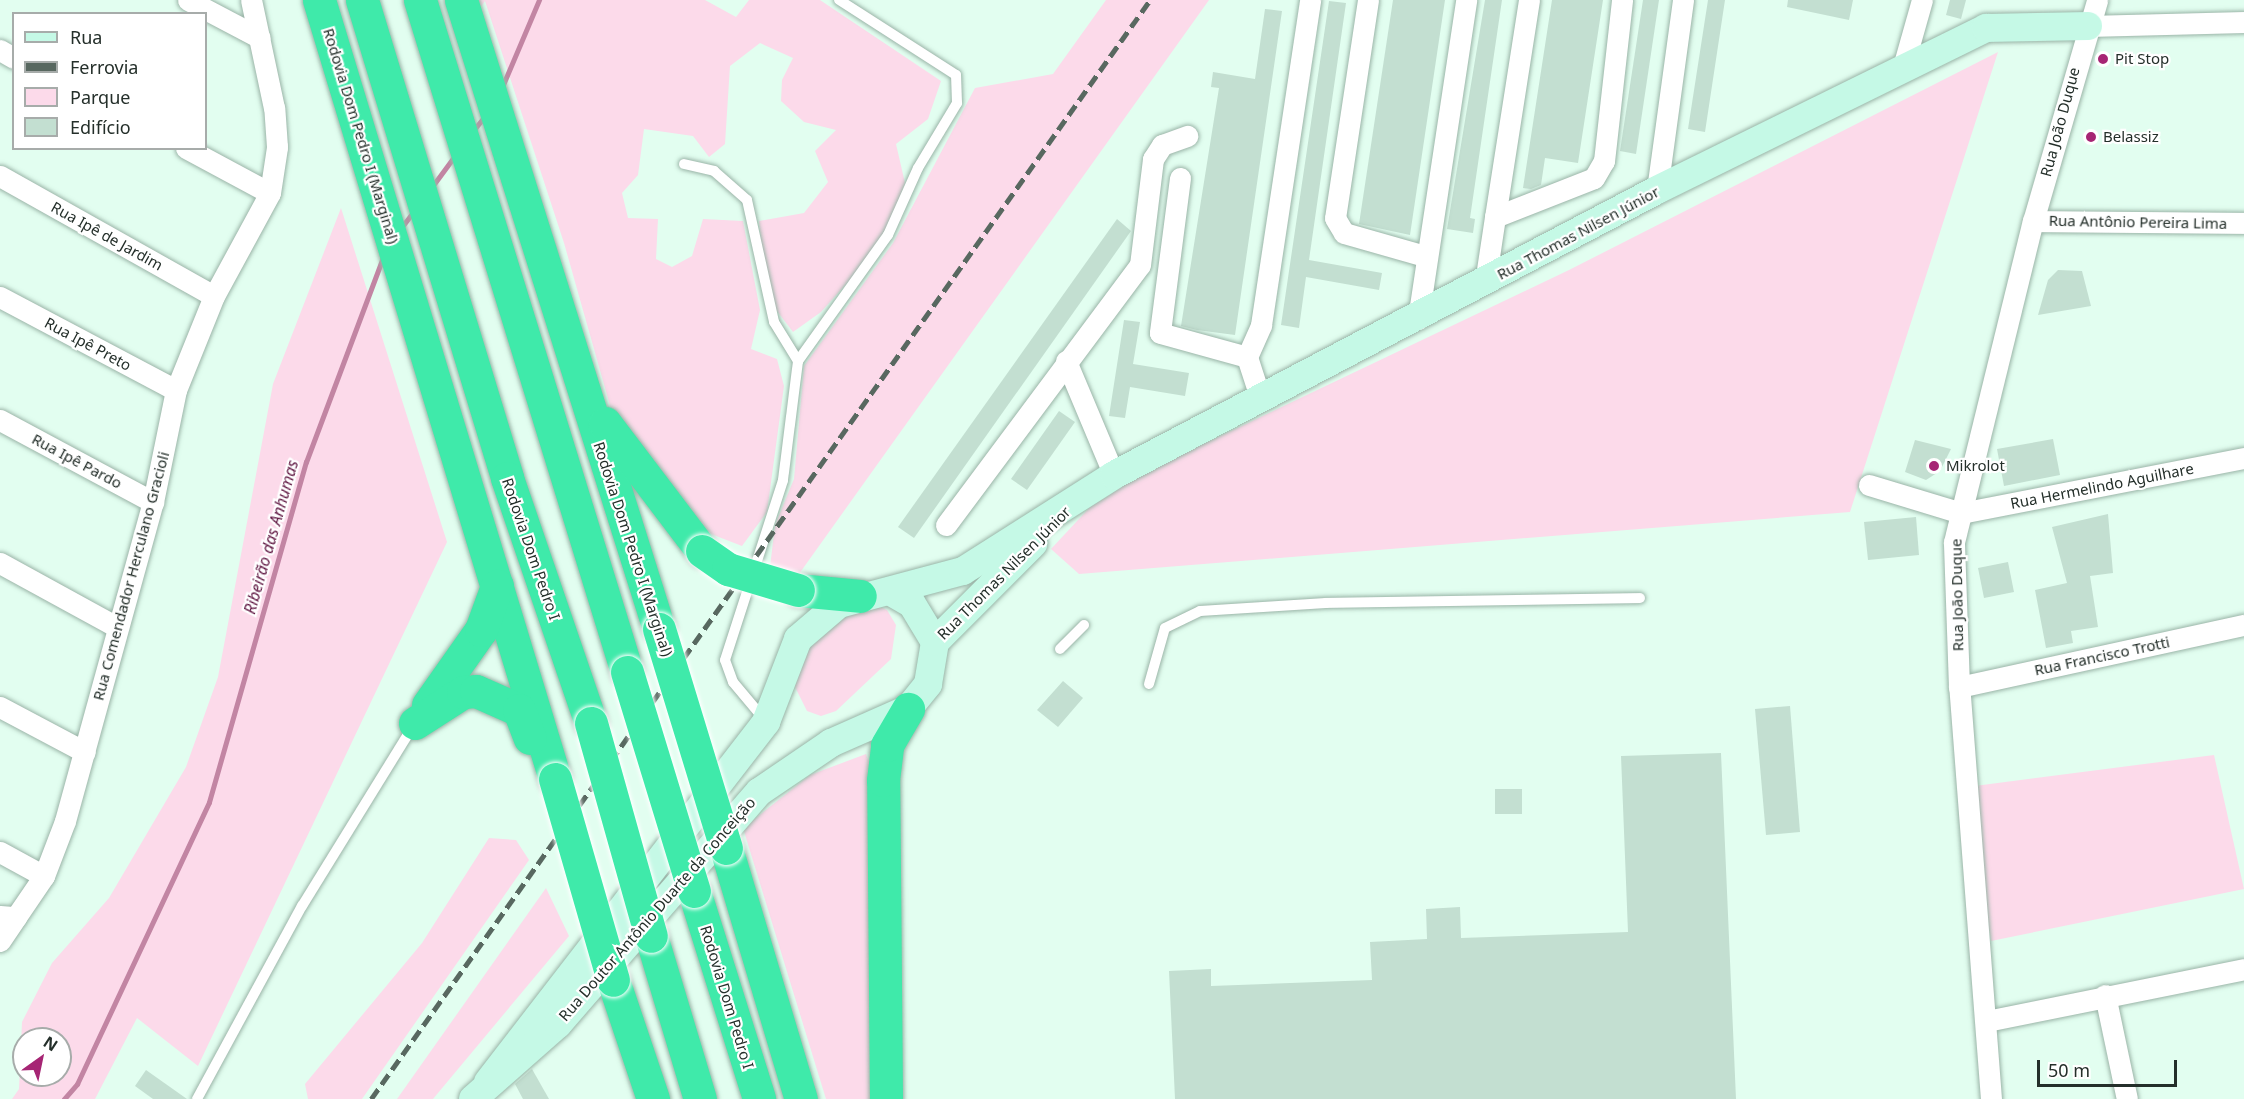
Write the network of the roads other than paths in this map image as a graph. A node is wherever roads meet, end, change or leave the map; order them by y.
1 (188, 0) edge
2 (251, 0) edge
3 (319, 0) edge
4 (362, 0) edge
5 (461, 0) edge
6 (839, 0) edge
7 (1310, 0) edge
8 (1368, 0) edge
9 (1466, 0) edge
10 (1529, 0) edge
11 (1622, 0) edge
12 (1683, 0) edge
13 (1922, 0) edge
14 (423, 9) edge
15 (2092, 13) edge
16 (2244, 22) edge
17 (260, 38) junction
18 (1903, 67) junction
19 (1187, 136) dead end
20 (190, 150) edge
21 (684, 164) dead end
22 (0, 176) edge
23 (1180, 178) dead end
24 (1657, 190) junction
25 (270, 193) junction
26 (1495, 217) junction
27 (2033, 220) junction
28 (2244, 223) edge
29 (1425, 256) junction
30 (1485, 283) junction
31 (214, 296) junction
32 (0, 297) edge
33 (1419, 319) junction
34 (1247, 357) junction
35 (1066, 360) junction
36 (798, 361) junction
37 (576, 372) junction
38 (176, 390) junction
39 (1260, 397) junction
40 (0, 420) edge
41 (2244, 458) edge
42 (1114, 475) junction
43 (1869, 485) dead end
44 (153, 502) junction
45 (1961, 513) junction
46 (946, 525) dead end
47 (1006, 556) junction
48 (0, 563) edge
49 (497, 586) junction
50 (875, 594) junction
51 (1640, 598) dead end
52 (1084, 625) dead end
53 (2244, 626) edge
54 (117, 627) junction
55 (935, 642) junction
56 (1060, 649) dead end
57 (1149, 684) dead end
58 (1959, 687) junction
59 (0, 707) edge
60 (908, 709) junction
61 (772, 711) junction
62 (415, 723) junction
63 (831, 743) joint
64 (85, 752) junction
65 (555, 779) junction
66 (0, 852) edge
67 (44, 876) junction
68 (12, 914) edge
69 (0, 941) edge
70 (2244, 969) edge
71 (2104, 995) junction
72 (1986, 1013) junction
73 (632, 1036) junction
74 (480, 1091) edge
75 (197, 1099) edge
76 (635, 1099) edge
77 (653, 1099) edge
78 (700, 1099) edge
79 (759, 1099) edge
80 (801, 1099) edge
81 (886, 1099) edge
82 (1991, 1099) edge
83 (2127, 1099) edge

1 - 17 street
2 - 17 street, Rua Comendador Herculano Gracioli
3 - 49 highway, Rodovia Dom Pedro I (Marginal)
4 - 78 highway, Rodovia Dom Pedro I, bridge
5 - 37 highway, Rodovia Dom Pedro I (Marginal)
6 - 36 lane
7 - 34 street
8 - 29 street
9 - 29 street
10 - 26 street
11 - 26 street
12 - 24 street
13 - 18 street
14 - 79 highway, Rodovia Dom Pedro I, bridge
15 - 16 street
15 - 18 street, Rua Thomas Nilsen Júnior
15 - 27 street, Rua João Duque
17 - 25 street, Rua Comendador Herculano Gracioli
18 - 24 street, Rua Thomas Nilsen Júnior
19 - 35 street
20 - 25 street
21 - 36 lane
22 - 31 street, Rua Ipê de Jardim
23 - 34 street
24 - 30 street, Rua Thomas Nilsen Júnior
25 - 31 street, Rua Comendador Herculano Gracioli
26 - 30 street
27 - 28 street, Rua Antônio Pereira Lima
27 - 45 street, Rua João Duque
29 - 33 street
30 - 33 street, Rua Thomas Nilsen Júnior
31 - 38 street, Rua Comendador Herculano Gracioli
32 - 38 street, Rua Ipê Preto
33 - 39 street, Rua Thomas Nilsen Júnior
34 - 39 street
35 - 42 street
35 - 46 street
36 - 61 lane
37 - 50 highway, bridge
37 - 80 highway, Rodovia Dom Pedro I (Marginal), bridge
38 - 44 street, Rua Comendador Herculano Gracioli
39 - 42 street, Rua Thomas Nilsen Júnior
40 - 44 street, Rua Ipê Pardo
41 - 45 street, Rua Hermelindo Aguilhare
42 - 47 street, Rua Thomas Nilsen Júnior
43 - 45 street
44 - 54 street, Rua Comendador Herculano Gracioli
45 - 58 street, Rua João Duque
47 - 50 street, Rua Thomas Nilsen Júnior
47 - 55 street, Rua Thomas Nilsen Júnior
48 - 54 street
49 - 62 highway
49 - 65 highway, Rodovia Dom Pedro I (Marginal)
50 - 55 street
50 - 61 street, Rua Thomas Nilsen Júnior
51 - 57 lane
52 - 56 lane
53 - 58 street, Rua Francisco Trotti
54 - 64 street, Rua Comendador Herculano Gracioli
55 - 60 street, Rua Thomas Nilsen Júnior
58 - 72 street, Rua João Duque
59 - 64 street
60 - 63 street, Rua Thomas Nilsen Júnior
60 - 81 highway
61 - 74 street, Rua Doutor Antônio Duarte da Conceição
62 - 65 highway
62 - 75 lane
63 - 74 street, Rua Doutor Antônio Duarte da Conceição
64 - 67 street, Rua Comendador Herculano Gracioli
65 - 73 highway, Rodovia Dom Pedro I (Marginal), bridge
66 - 67 street
67 - 68 street, Rua Comendador Herculano Gracioli
68 - 69 street, Rua Comendador Herculano Gracioli
70 - 71 street
71 - 72 street
71 - 83 street
72 - 82 street, Rua João Duque
73 - 76 highway
73 - 77 highway, Rodovia Dom Pedro I (Marginal)

